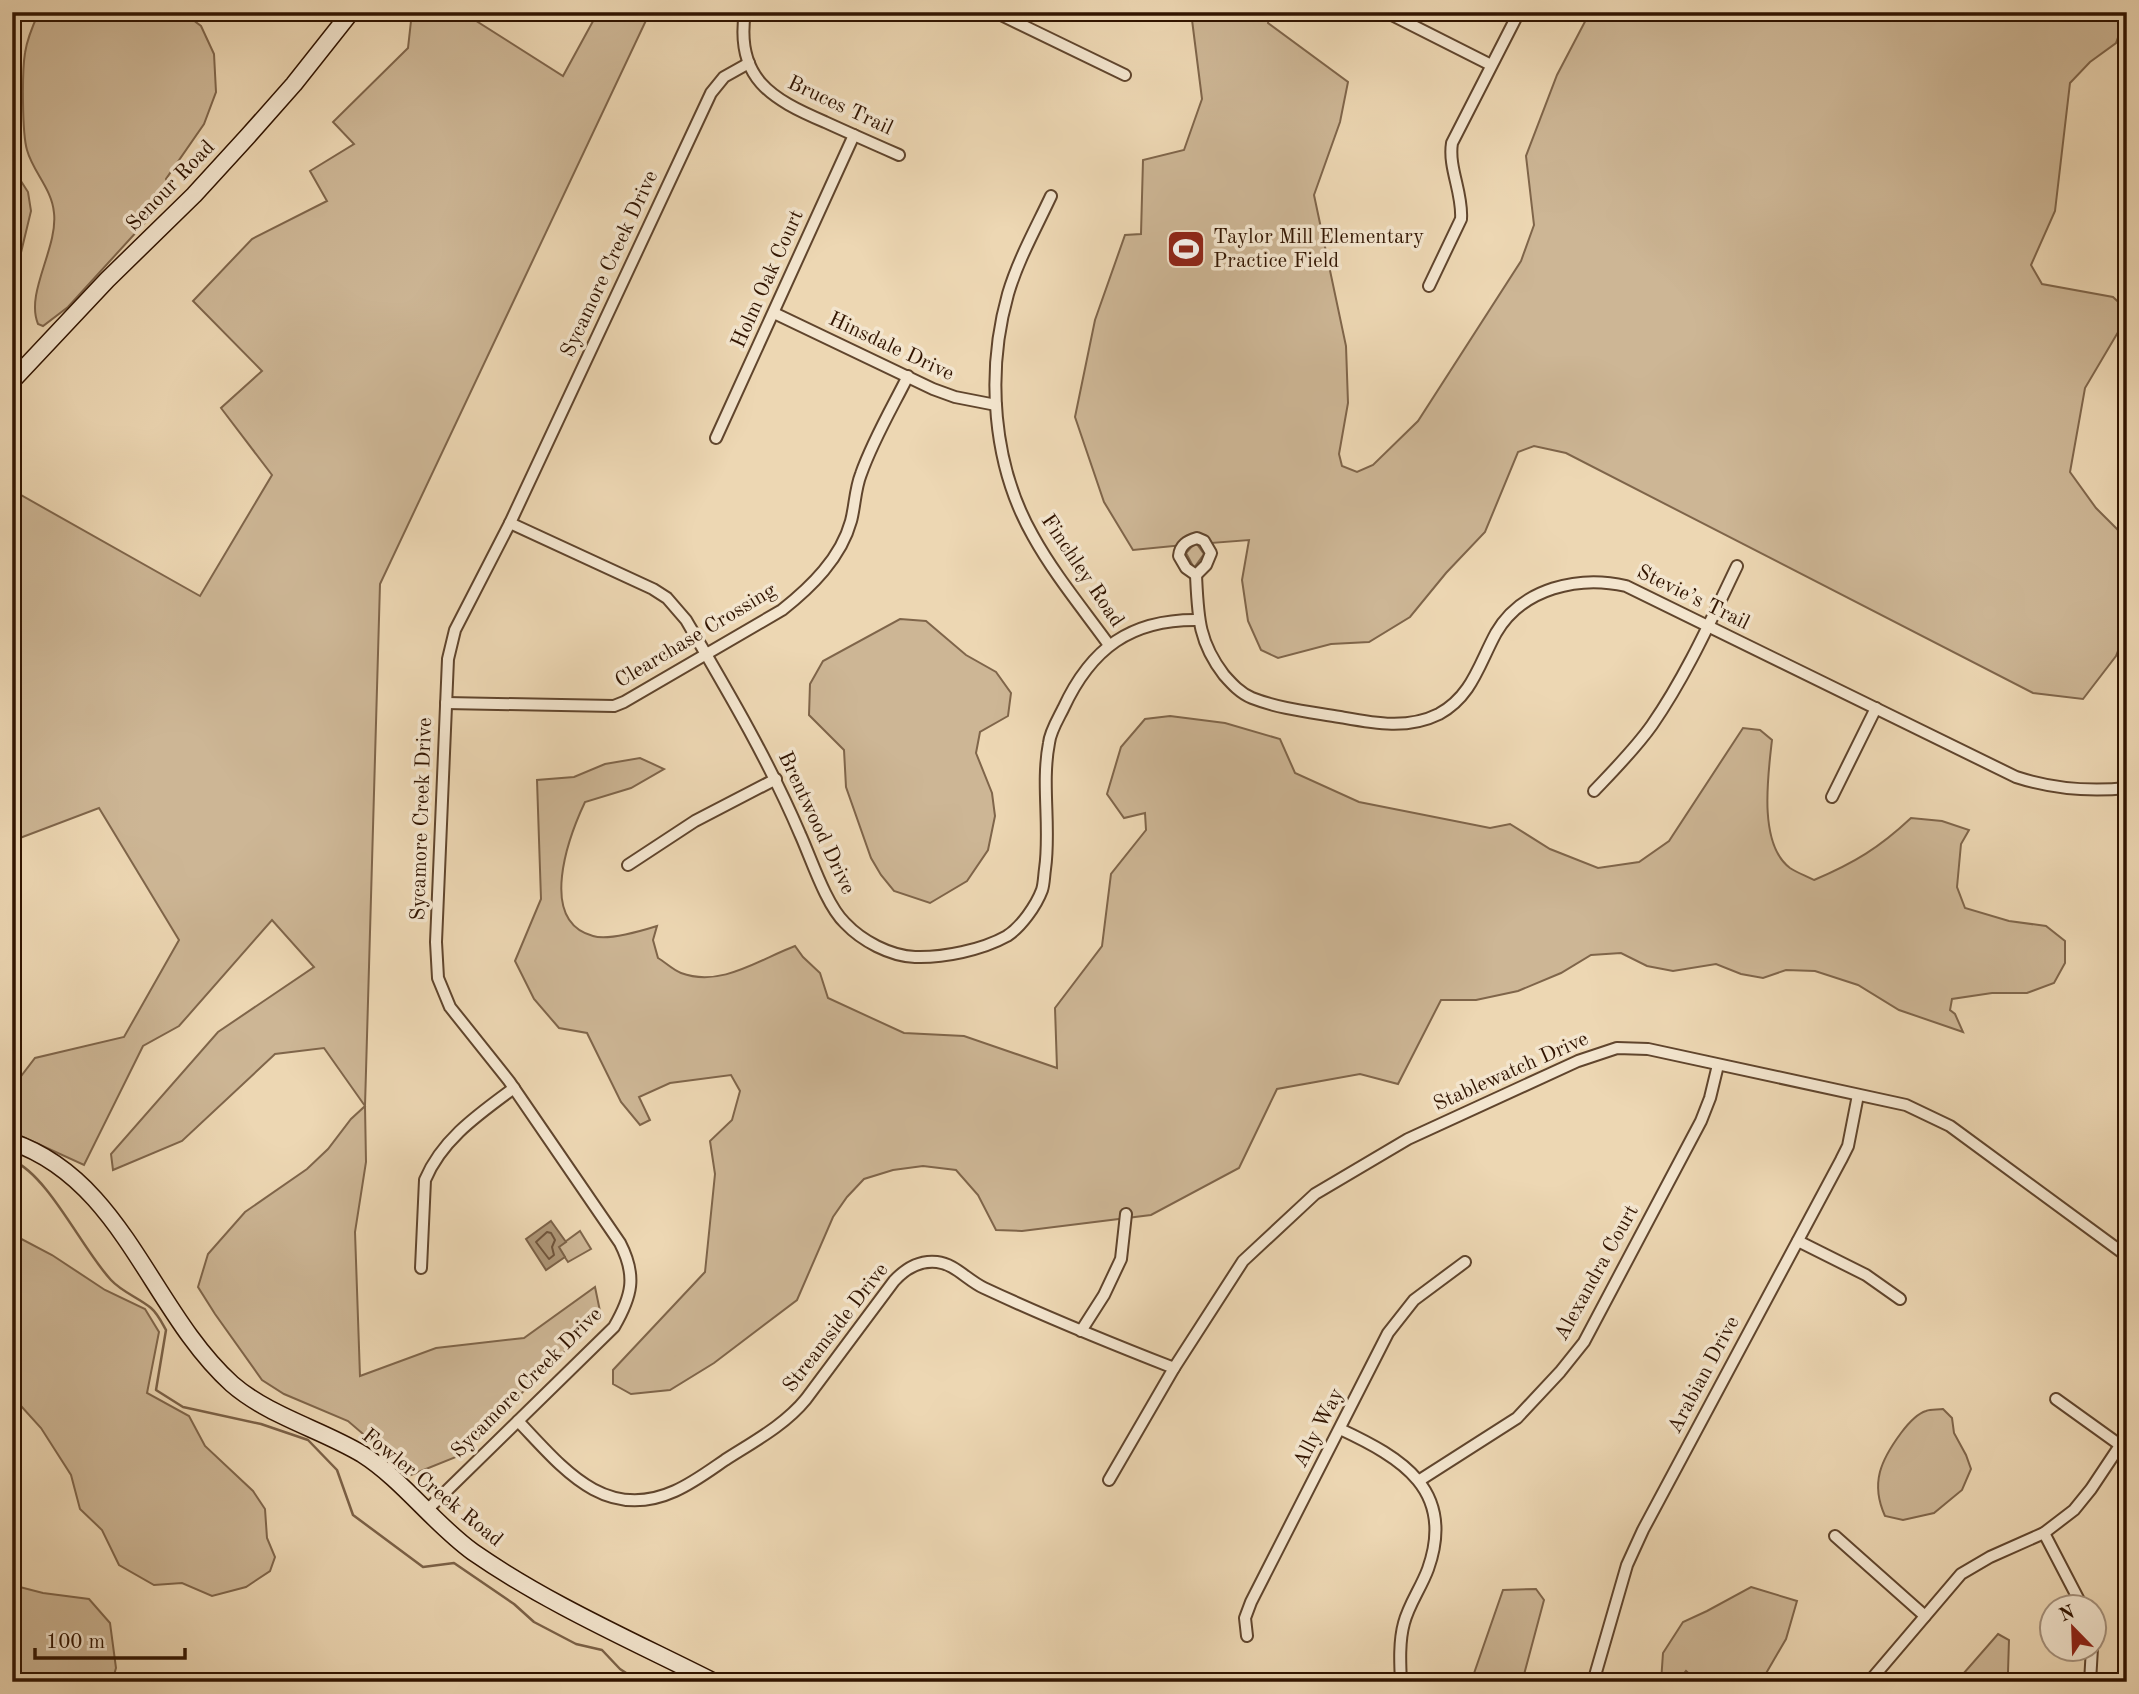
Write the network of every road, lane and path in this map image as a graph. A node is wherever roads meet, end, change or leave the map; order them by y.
1 (351, 12) edge
2 (745, 12) edge
3 (995, 12) edge
4 (1386, 12) edge
5 (1519, 12) edge
6 (749, 63) junction
7 (1491, 65) junction
8 (1125, 75) dead end
9 (854, 135) junction
10 (899, 155) dead end
11 (1051, 196) dead end
12 (1429, 286) dead end
13 (774, 313) junction
14 (908, 376) junction
15 (12, 381) edge
16 (996, 405) junction
17 (716, 438) dead end
18 (510, 523) junction
19 (1737, 566) dead end
20 (1196, 575) dead end
21 (1198, 620) junction
22 (1709, 626) junction
23 (1109, 645) junction
24 (706, 653) junction
25 (446, 703) junction
26 (1876, 708) junction
27 (776, 779) junction
28 (2127, 788) edge
29 (1594, 791) dead end
30 (1832, 797) dead end
31 (628, 865) dead end
32 (1718, 1065) junction
33 (514, 1088) junction
34 (1858, 1095) junction
35 (12, 1142) edge
36 (1126, 1214) dead end
37 (1798, 1241) junction
38 (2127, 1256) edge
39 (1465, 1262) dead end
40 (421, 1268) dead end
41 (1900, 1299) dead end
42 (1081, 1331) junction
43 (1174, 1368) junction
44 (2056, 1399) dead end
45 (518, 1421) junction
46 (1340, 1429) junction
47 (2127, 1435) edge
48 (2120, 1445) junction
49 (1109, 1480) dead end
50 (1420, 1480) junction
51 (426, 1511) junction
52 (2044, 1532) junction
53 (1835, 1536) dead end
54 (2075, 1592) edge
55 (1925, 1616) junction
56 (1247, 1636) dead end
57 (2091, 1662) edge
58 (1594, 1679) dead end
59 (714, 1682) edge
60 (1401, 1682) edge
61 (1869, 1682) edge
62 (2090, 1682) edge

1 - 15 main road, Senour Road
2 - 6 street, Bruces Trail
3 - 8 street
4 - 7 street
5 - 7 street
6 - 9 street, Bruces Trail
6 - 18 street, Sycamore Creek Drive
7 - 12 street
9 - 10 street, Bruces Trail
9 - 13 street, Holm Oak Court
11 - 16 street, Finchley Road
13 - 14 street, Hinsdale Drive
13 - 17 street, Holm Oak Court
14 - 16 street, Hinsdale Drive
14 - 24 street, Clearchase Crossing
16 - 23 street, Finchley Road
18 - 24 street, Brentwood Drive
18 - 25 street, Sycamore Creek Drive
19 - 22 street
20 - 21 street, Stevie’s Trail
21 - 22 street, Stevie’s Trail
21 - 23 street, Brentwood Drive
22 - 26 street, Stevie’s Trail
22 - 29 street
23 - 27 street, Brentwood Drive
24 - 25 street, Clearchase Crossing
24 - 27 street, Brentwood Drive
25 - 33 street, Sycamore Creek Drive
26 - 28 street, Stevie’s Trail
26 - 30 street
27 - 31 street
32 - 34 street, Stablewatch Drive
32 - 43 street, Stablewatch Drive
32 - 50 street, Alexandra Court
33 - 40 street
33 - 45 street, Sycamore Creek Drive
34 - 37 street, Arabian Drive
34 - 38 street, Stablewatch Drive
35 - 51 main road, Fowler Creek Road
36 - 42 street
37 - 41 street
37 - 58 street, Arabian Drive
39 - 46 street, Ally Way
42 - 43 street, Streamside Drive
42 - 45 street, Streamside Drive
43 - 49 street, Stablewatch Drive
44 - 48 street
45 - 51 street, Sycamore Creek Drive
46 - 50 street
46 - 56 street, Ally Way
47 - 48 street
48 - 52 street
50 - 60 street
51 - 59 main road, Fowler Creek Road
52 - 54 street
52 - 55 street
53 - 55 street
55 - 61 street
57 - 62 street

